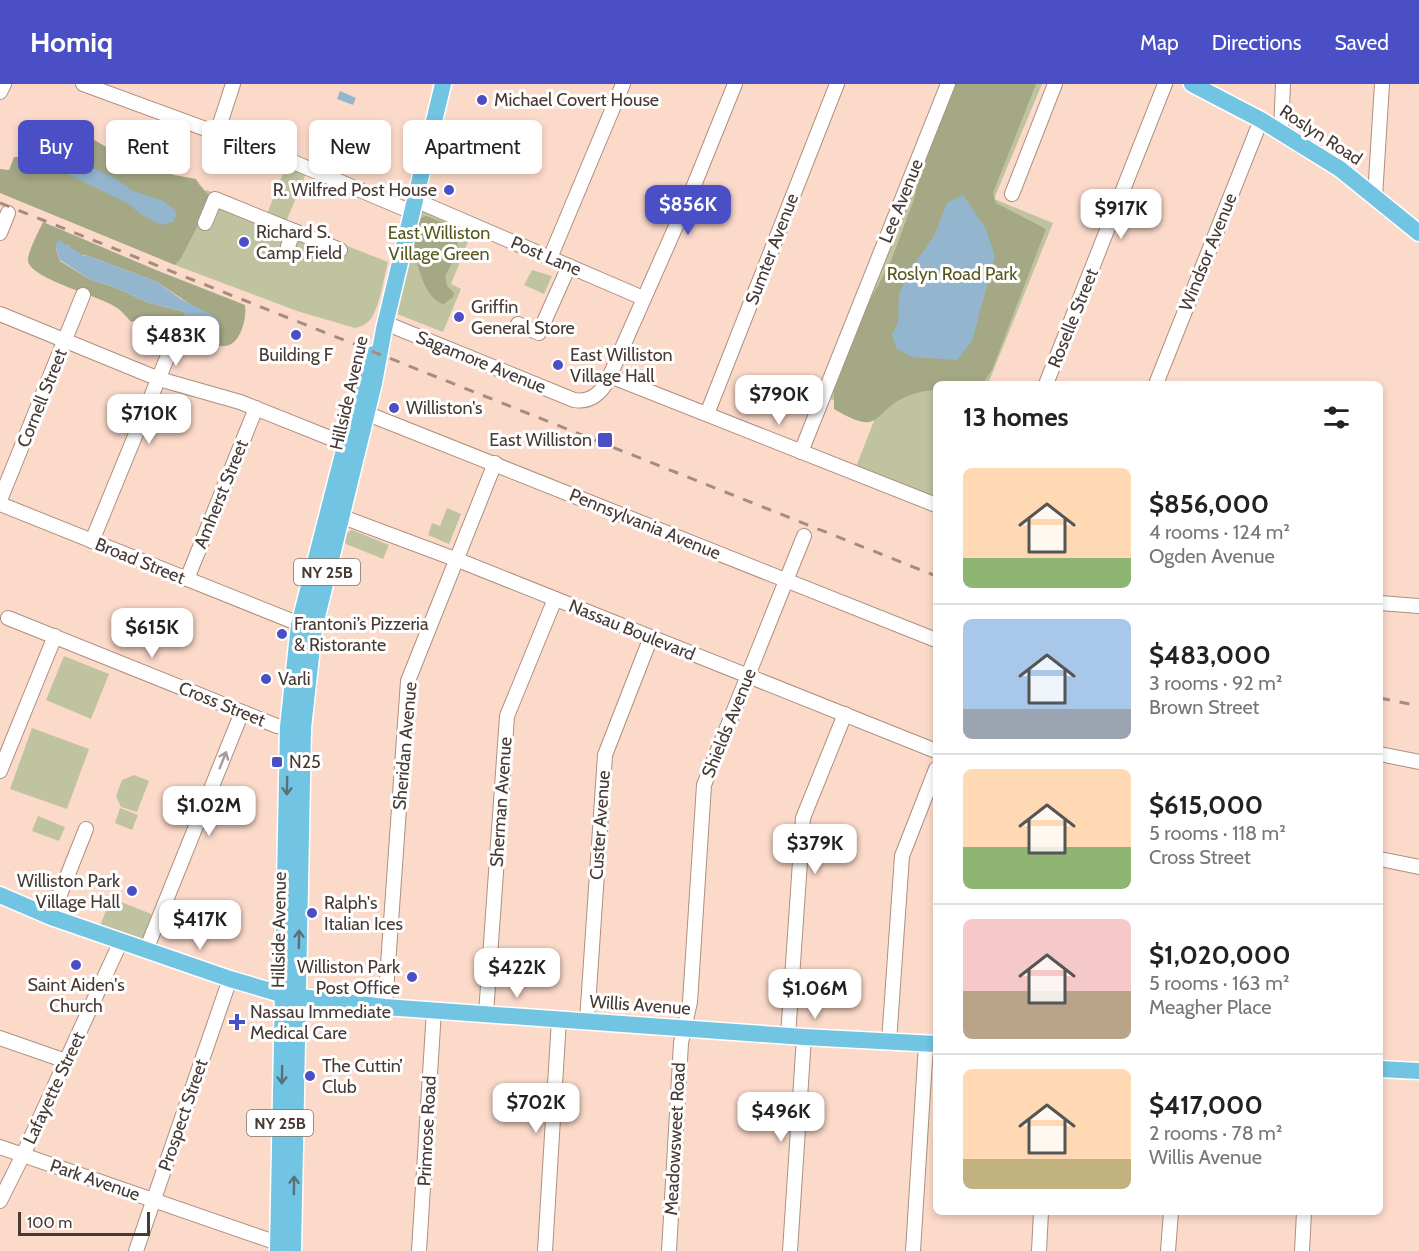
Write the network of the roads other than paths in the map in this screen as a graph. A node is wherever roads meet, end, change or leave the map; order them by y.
1 (83, 84) edge
2 (233, 84) edge
3 (443, 84) edge
4 (623, 84) edge
5 (735, 84) edge
6 (837, 84) edge
7 (948, 84) edge
8 (1055, 84) edge
9 (1166, 84) edge
10 (1192, 84) edge
11 (1283, 84) edge
12 (1382, 84) edge
13 (112, 89) edge
14 (221, 120) edge
15 (1261, 120) junction
16 (202, 127) edge
17 (1281, 132) junction
18 (297, 163) edge
19 (1012, 194) dead end
20 (1375, 197) junction
21 (413, 206) junction
22 (8, 213) dead end
23 (205, 223) dead end
24 (294, 231) junction
25 (0, 232) edge
26 (1419, 233) edge
27 (289, 249) dead end
28 (340, 250) dead end
29 (550, 258) junction
30 (569, 266) junction
31 (83, 295) dead end
32 (643, 298) junction
33 (0, 314) edge
34 (518, 324) dead end
35 (384, 326) junction
36 (176, 336) dead end
37 (65, 340) junction
38 (610, 376) junction
39 (159, 379) junction
40 (1047, 381) edge
41 (1157, 381) edge
42 (256, 408) junction
43 (360, 411) junction
44 (707, 414) junction
45 (352, 444) junction
46 (801, 452) junction
47 (495, 463) junction
48 (0, 502) edge
49 (933, 504) edge
50 (334, 513) junction
51 (804, 536) dead end
52 (92, 541) junction
53 (456, 559) junction
54 (187, 579) junction
55 (786, 580) junction
56 (555, 598) junction
57 (1383, 603) edge
58 (1419, 606) edge
59 (8, 618) dead end
60 (307, 627) junction
61 (55, 636) junction
62 (651, 637) junction
63 (933, 639) edge
64 (748, 676) junction
65 (242, 712) junction
66 (845, 714) junction
67 (296, 728) junction
68 (933, 750) edge
69 (1383, 755) edge
70 (1419, 762) edge
71 (0, 771) edge
72 (933, 777) edge
73 (86, 829) dead end
74 (1383, 860) edge
75 (1419, 867) edge
76 (0, 895) edge
77 (51, 916) junction
78 (121, 941) junction
79 (146, 950) junction
80 (230, 980) junction
81 (291, 996) junction
82 (385, 1007) junction
83 (434, 1011) junction
84 (486, 1014) junction
85 (559, 1019) junction
86 (587, 1021) junction
87 (685, 1028) junction
88 (796, 1037) junction
89 (0, 1038) edge
90 (889, 1042) junction
91 (931, 1044) edge
92 (66, 1061) junction
93 (1383, 1069) edge
94 (1419, 1071) edge
95 (0, 1147) edge
96 (23, 1155) junction
97 (153, 1200) junction
98 (0, 1201) edge
99 (1041, 1215) edge
100 (1171, 1215) edge
101 (1304, 1215) edge
102 (285, 1247) edge
103 (136, 1251) edge
104 (419, 1251) edge
105 (545, 1251) edge
106 (669, 1251) edge
107 (790, 1251) edge
108 (914, 1251) edge
109 (1039, 1251) edge
110 (1168, 1251) edge
111 (1302, 1251) edge

1 - 13 street, Post Lane
2 - 14 street
3 - 21 main road, NY 25B
4 - 29 street
5 - 32 street, Sagamore Avenue
6 - 44 street, Sumter Avenue
7 - 46 street, Lee Avenue
8 - 19 street
9 - 40 street, Roselle Street
10 - 15 main road, Roslyn Road
11 - 17 street
12 - 20 street
13 - 16 street, Post Lane
15 - 17 main road, Roslyn Road
15 - 41 street, Windsor Avenue
17 - 20 main road, Roslyn Road
18 - 21 street, Post Lane
20 - 26 main road, Roslyn Road
21 - 29 street, Post Lane
21 - 35 main road, NY 25B
22 - 25 street
23 - 24 street
24 - 27 street
24 - 28 street
29 - 30 street, Post Lane
30 - 32 street, Post Lane
30 - 34 street
31 - 37 street, Cornell Street
32 - 38 street, Sagamore Avenue
33 - 37 street
35 - 38 street, Sagamore Avenue
35 - 43 main road, Hillside Avenue / NY 25B
36 - 39 street
37 - 39 street
37 - 48 street, Cornell Street
38 - 44 street
39 - 42 street
39 - 52 street
42 - 45 street
42 - 54 street, Amherst Street
43 - 45 main road, Hillside Avenue / NY 25B
43 - 47 street, Pennsylvania Avenue
44 - 46 street
45 - 50 main road, Hillside Avenue / NY 25B
46 - 49 street
47 - 53 street, Sheridan Avenue
47 - 55 street, Pennsylvania Avenue
48 - 52 street, Broad Street
50 - 53 street, Nassau Boulevard
50 - 60 main road, Hillside Avenue / NY 25B
51 - 55 street, Shields Avenue
52 - 54 street, Broad Street
53 - 56 street, Nassau Boulevard
53 - 82 street, Sheridan Avenue
54 - 60 street, Broad Street
55 - 63 street, Pennsylvania Avenue
55 - 64 street, Shields Avenue
56 - 62 street, Nassau Boulevard
56 - 84 street, Sherman Avenue
57 - 58 street
59 - 61 street, Cross Street
60 - 67 main road, Hillside Avenue / NY 25B
61 - 65 street, Cross Street
61 - 71 street
62 - 64 street, Nassau Boulevard
62 - 86 street, Custer Avenue
64 - 66 street, Nassau Boulevard
64 - 87 street, Shields Avenue
65 - 67 street, Cross Street
79 -> 65 street
66 - 68 street, Nassau Boulevard
66 - 88 street
67 - 81 main road, Hillside Avenue / NY 25B
69 - 70 street
72 - 90 street
73 - 77 street
74 - 75 street
76 - 77 main road, Willis Avenue
77 - 78 main road, Willis Avenue
78 - 79 main road, Willis Avenue
78 - 92 street, Lafayette Street
79 - 80 main road, Willis Avenue
80 - 81 main road, Willis Avenue
80 - 97 street, Prospect Street
81 - 82 main road, Willis Avenue
81 - 102 main road, Hillside Avenue / NY 25B
82 - 83 main road, Willis Avenue
83 - 84 main road, Willis Avenue
83 - 104 street, Primrose Road
84 - 85 main road, Willis Avenue
85 - 86 main road, Willis Avenue
85 - 105 street
86 - 87 main road, Willis Avenue
87 - 88 main road, Willis Avenue
87 - 106 street, Meadowsweet Road
88 - 90 main road, Willis Avenue
88 - 107 street
89 - 92 street
90 - 91 main road, Willis Avenue
91 - 108 street
92 - 96 street, Lafayette Street
93 - 94 main road
95 - 96 street, Park Avenue
96 - 97 street, Park Avenue
96 - 98 street, Lafayette Street
97 - 102 street, Park Avenue
97 - 103 street, Prospect Street
99 - 109 street
100 - 110 street
101 - 111 street

